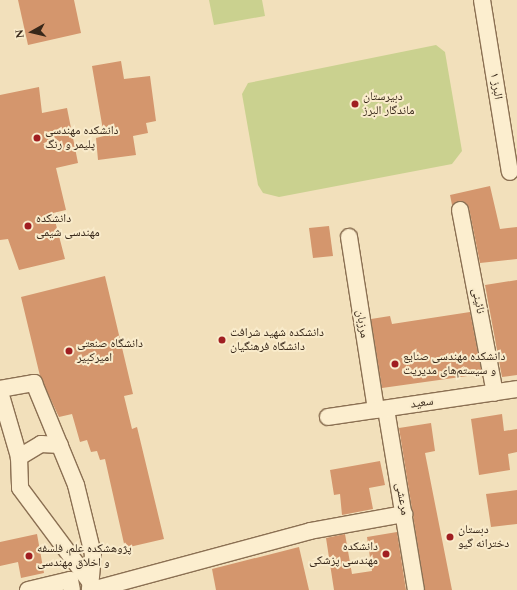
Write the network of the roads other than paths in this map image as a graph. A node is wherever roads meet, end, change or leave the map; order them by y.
1 (482, 0) edge
2 (510, 172) dead end
3 (460, 210) dead end
4 (349, 238) dead end
5 (517, 389) edge
6 (0, 391) edge
7 (495, 393) junction
8 (381, 409) junction
9 (328, 417) dead end
10 (60, 445) junction
11 (19, 457) junction
12 (404, 514) junction
13 (91, 587) edge
14 (28, 590) edge
15 (72, 590) edge
16 (416, 590) edge

1 - 2 street, البرز ۱
3 - 7 street, نائینی
4 - 8 street, مرزبان
5 - 7 street, سعید
6 - 10 street
6 - 11 street
7 - 8 street, سعید
8 - 9 street, سعید
8 - 12 street, مرعشی
10 - 11 street
10 - 13 street
11 - 13 street
12 - 13 street
12 - 16 street, مرعشی
14 - 15 street

